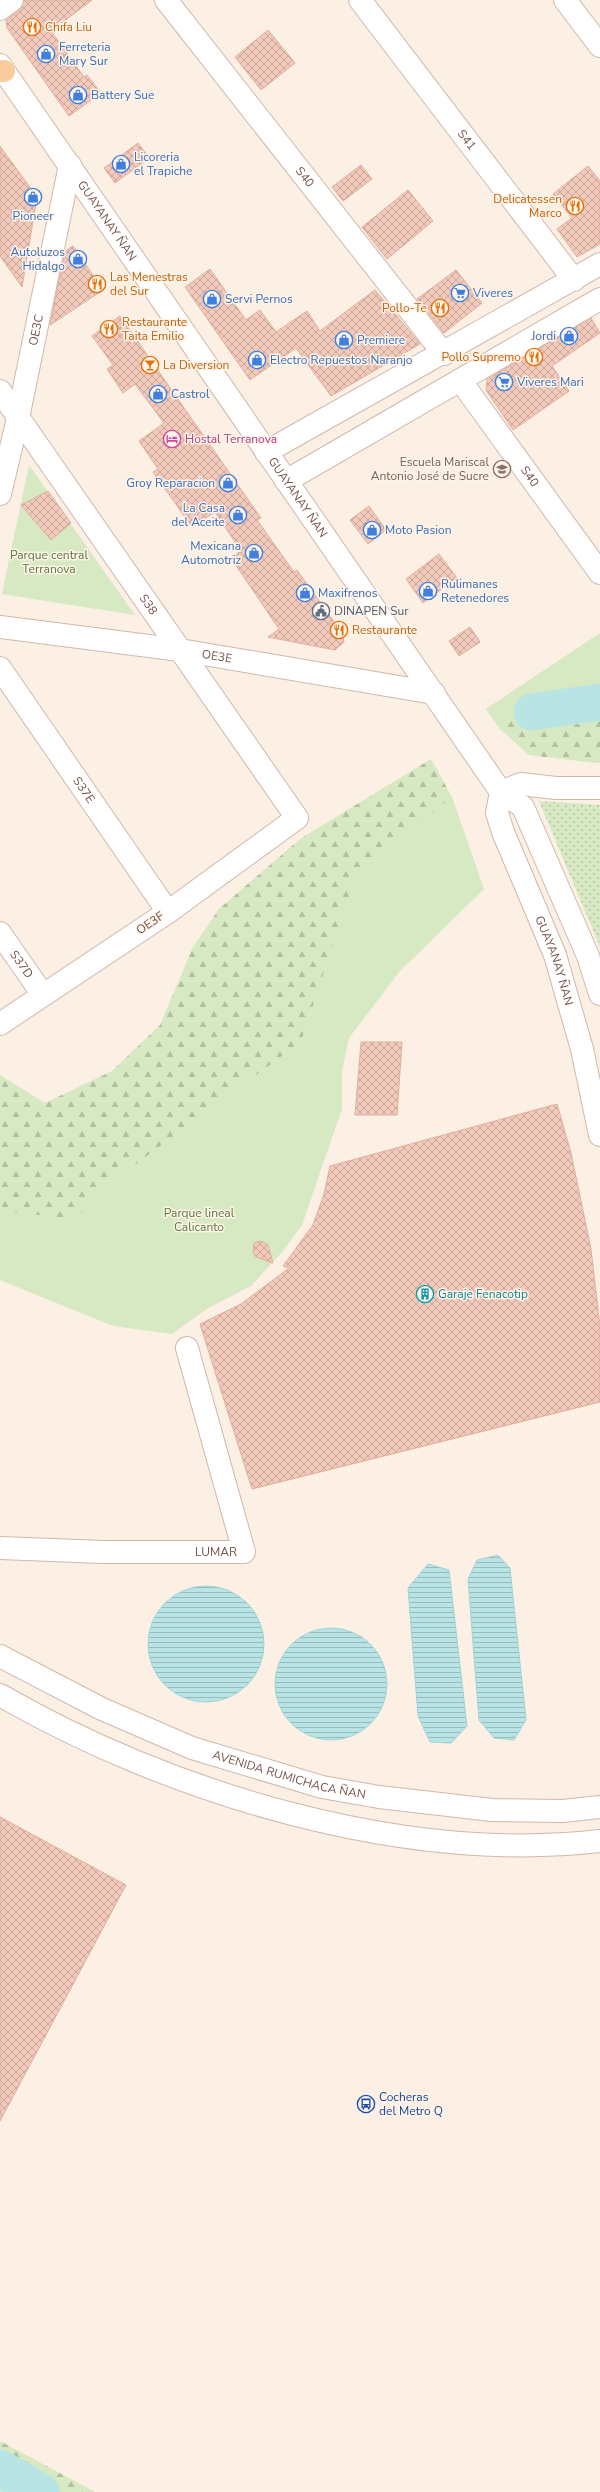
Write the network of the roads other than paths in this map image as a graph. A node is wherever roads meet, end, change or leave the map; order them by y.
1 (12, 0) edge
2 (166, 0) edge
3 (360, 0) edge
4 (565, 0) edge
5 (0, 9) edge
6 (600, 46) edge
7 (1, 69) edge
8 (70, 165) junction
9 (600, 264) edge
10 (574, 280) junction
11 (598, 305) edge
12 (444, 354) junction
13 (460, 380) junction
14 (0, 391) edge
15 (18, 418) junction
16 (266, 452) junction
17 (286, 481) junction
18 (0, 494) edge
19 (600, 573) edge
20 (0, 627) edge
21 (180, 650) junction
22 (0, 668) edge
23 (434, 693) junction
24 (600, 788) edge
25 (501, 792) junction
26 (297, 818) joint
27 (168, 912) junction
28 (0, 933) edge
29 (600, 994) edge
30 (43, 995) junction
31 (0, 1024) edge
32 (600, 1135) edge
33 (187, 1348) dead end
34 (0, 1548) edge
35 (0, 1656) edge
36 (0, 1695) edge
37 (600, 1807) edge
38 (600, 1841) edge

1 - 5 street
2 - 12 street, S40
3 - 10 street, S41
4 - 6 street
7 - 8 street, GUAYANAY ÑAN
8 - 15 street, OE3C
8 - 16 street, GUAYANAY ÑAN
9 - 10 street
10 - 12 street
11 - 13 street
12 - 16 street
13 - 17 street
13 - 19 street, S40
14 - 15 street, S38
15 - 18 street, OE3C
15 - 21 street, S38
16 - 17 street, GUAYANAY ÑAN
17 - 23 street, GUAYANAY ÑAN
20 - 21 street, OE3E
21 - 23 street, OE3E
21 - 26 street, S38
22 - 27 street, S37E
23 - 25 street, GUAYANAY ÑAN
24 - 25 street
25 - 29 street, GUAYANAY ÑAN
25 - 32 street, GUAYANAY ÑAN
26 - 27 street, OE3F
27 - 30 street, OE3F
28 - 30 street, S37D
30 - 31 street, OE3F
33 - 34 street, LUMAR
35 - 37 street, AVENIDA RUMICHACA ÑAN
36 - 38 street

